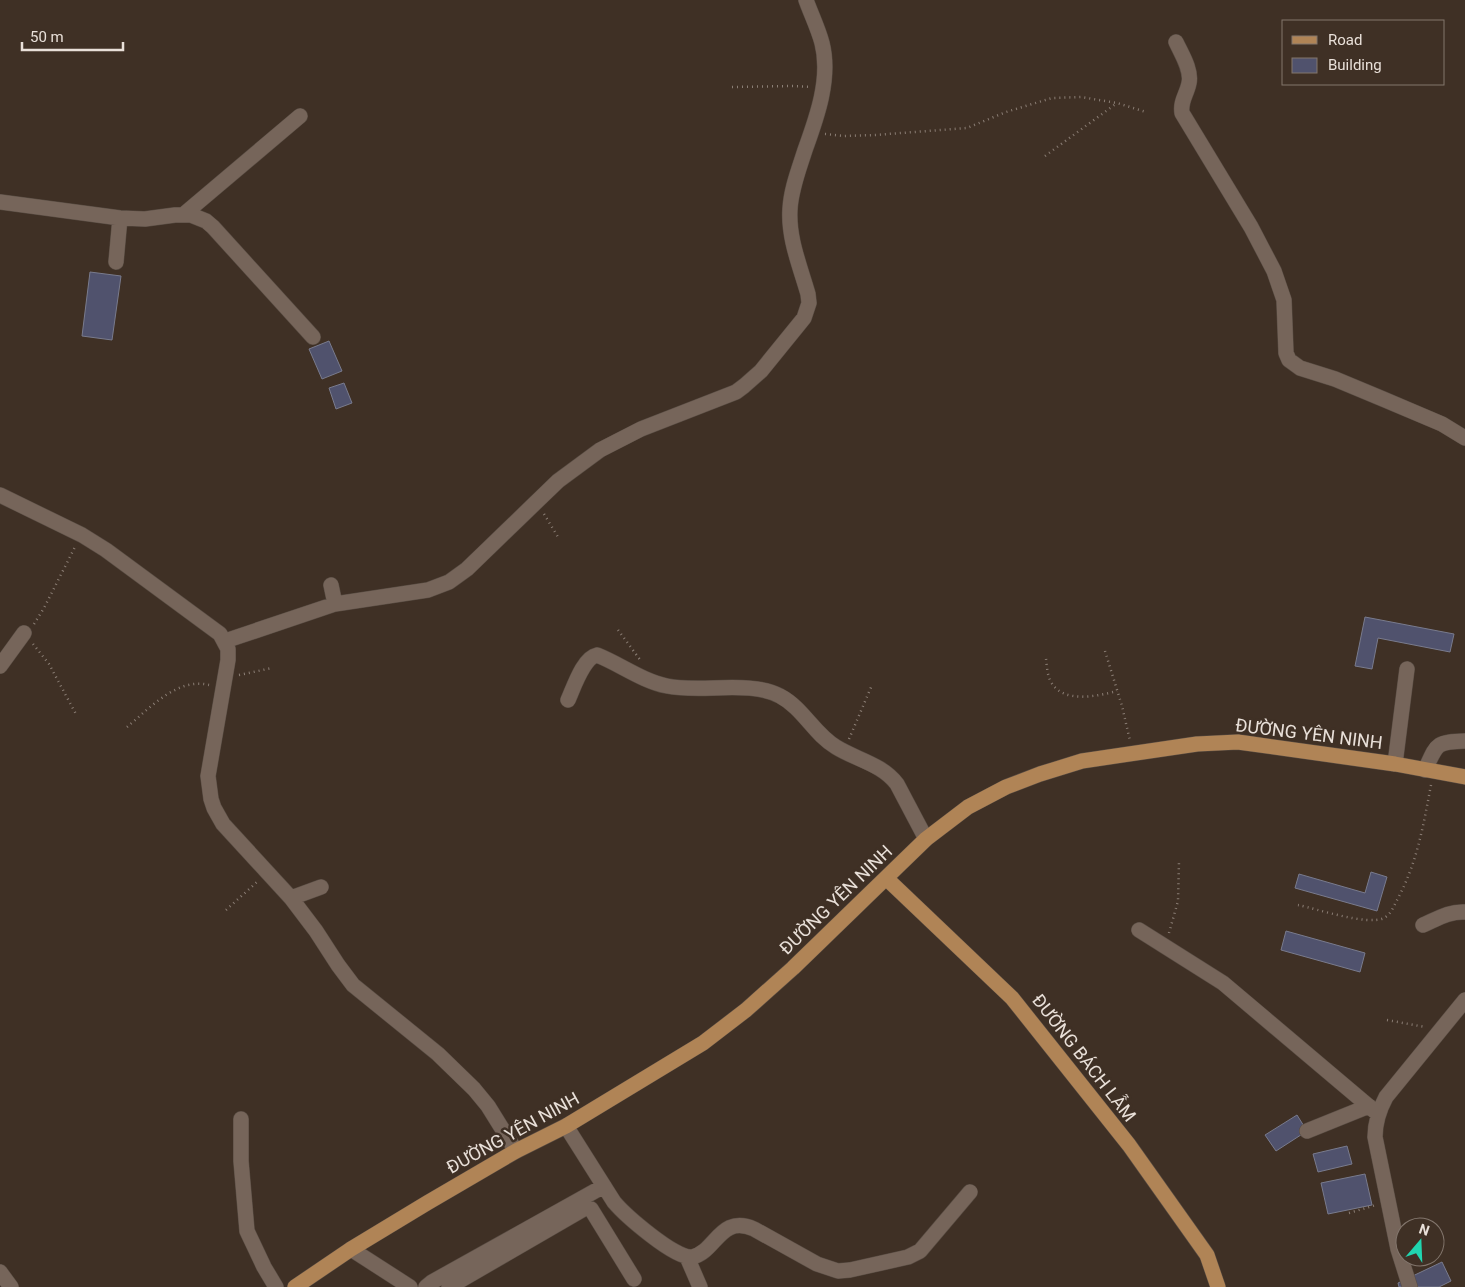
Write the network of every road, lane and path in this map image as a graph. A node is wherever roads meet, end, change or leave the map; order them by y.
1 (806, 0) edge
2 (1176, 42) dead end
3 (732, 87) dead end
4 (823, 88) junction
5 (1117, 103) junction
6 (1146, 112) dead end
7 (300, 116) dead end
8 (811, 133) junction
9 (1045, 156) dead end
10 (0, 202) edge
11 (183, 215) junction
12 (120, 218) junction
13 (116, 262) dead end
14 (313, 337) dead end
15 (1465, 438) edge
16 (0, 495) edge
17 (536, 503) junction
18 (82, 535) junction
19 (558, 537) dead end
20 (331, 585) dead end
21 (335, 604) junction
22 (618, 630) dead end
23 (24, 633) junction
24 (225, 641) junction
25 (1106, 651) dead end
26 (1046, 659) dead end
27 (643, 663) dead end
28 (0, 666) edge
29 (272, 668) dead end
30 (1408, 669) dead end
31 (224, 684) junction
32 (872, 685) dead end
33 (1118, 691) junction
34 (568, 700) dead end
35 (77, 716) dead end
36 (127, 728) dead end
37 (1465, 741) edge
38 (844, 752) junction
39 (1133, 753) junction
40 (1395, 764) junction
41 (1429, 770) junction
42 (1465, 777) edge
43 (926, 839) junction
44 (1179, 861) dead end
45 (268, 873) junction
46 (886, 878) junction
47 (321, 887) dead end
48 (291, 898) junction
49 (1298, 904) dead end
50 (226, 910) dead end
51 (1465, 912) edge
52 (1423, 925) dead end
53 (1139, 930) dead end
54 (1165, 946) junction
55 (1465, 1000) edge
56 (1387, 1020) dead end
57 (1440, 1031) junction
58 (1374, 1110) junction
59 (241, 1119) dead end
60 (566, 1126) junction
61 (1307, 1131) dead end
62 (516, 1151) junction
63 (604, 1186) junction
64 (970, 1192) dead end
65 (1388, 1202) junction
66 (1349, 1213) dead end
67 (351, 1249) junction
68 (687, 1257) junction
69 (0, 1272) edge
70 (634, 1279) dead end
71 (12, 1287) edge
72 (276, 1287) edge
73 (295, 1287) edge
74 (410, 1287) edge
75 (426, 1287) edge
76 (449, 1287) edge
77 (700, 1287) edge
78 (1218, 1287) edge
79 (1410, 1287) edge

1 - 4 street
2 - 15 street
3 - 4 path
4 - 8 street
5 - 6 path
5 - 8 path
5 - 9 path
7 - 11 street
8 - 17 street
10 - 12 street
11 - 12 street
11 - 14 street
12 - 13 street
16 - 18 street
17 - 19 path
17 - 21 street
18 - 23 path
18 - 24 street
20 - 21 street
21 - 24 street
22 - 27 path
23 - 28 street
23 - 35 path
24 - 31 street
25 - 33 path
26 - 33 path
29 - 31 path
30 - 40 street
31 - 36 path
31 - 45 street
32 - 38 path
33 - 39 path
34 - 38 street
37 - 41 street
38 - 43 street
39 - 40 main road, ĐƯỜNG YÊN NINH
39 - 43 main road, ĐƯỜNG YÊN NINH
40 - 41 main road, ĐƯỜNG YÊN NINH
41 - 42 main road, ĐƯỜNG YÊN NINH
41 - 49 path
43 - 46 main road, ĐƯỜNG YÊN NINH
44 - 54 path
45 - 48 street
45 - 50 path
46 - 60 main road, ĐƯỜNG YÊN NINH
46 - 78 main road, ĐƯỜNG BÁCH LẪM
47 - 48 street
48 - 62 street
51 - 52 street
53 - 54 street
54 - 58 street
55 - 57 street
56 - 57 path
57 - 58 street
58 - 61 street
58 - 65 street
59 - 72 street
60 - 62 main road, ĐƯỜNG YÊN NINH
60 - 63 street
62 - 67 main road, ĐƯỜNG YÊN NINH
63 - 68 street
63 - 75 street
64 - 68 street
65 - 66 path
65 - 79 street
67 - 73 main road, ĐƯỜNG YÊN NINH
67 - 74 street
68 - 77 street
69 - 71 street
70 - 76 street

